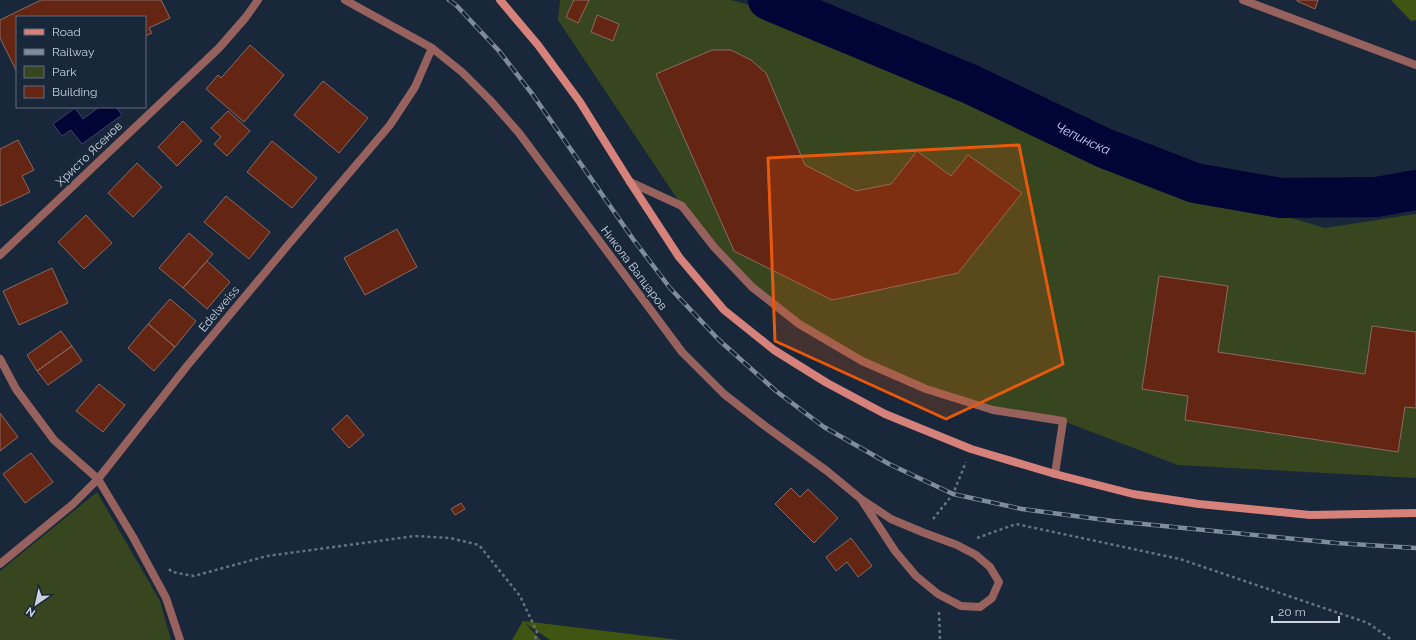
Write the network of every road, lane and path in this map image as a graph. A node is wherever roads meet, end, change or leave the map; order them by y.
1 (258, 0) edge
2 (345, 0) edge
3 (500, 0) edge
4 (1243, 0) edge
5 (432, 48) junction
6 (1416, 65) edge
7 (630, 182) junction
8 (0, 255) edge
9 (0, 359) edge
10 (971, 449) junction
11 (1055, 474) junction
12 (98, 479) junction
13 (862, 499) junction
14 (1416, 513) edge
15 (922, 532) junction
16 (957, 545) junction
17 (0, 564) edge
18 (166, 567) dead end
19 (938, 594) junction
20 (180, 640) edge
21 (535, 640) edge
22 (940, 640) edge
23 (1392, 640) edge

1 - 8 street, Христо Ясенов
2 - 5 street, Никола Вапцаров
3 - 7 street
4 - 6 street
5 - 12 street, Edelweiss
5 - 13 street, Никола Вапцаров
7 - 10 street
7 - 11 street
9 - 12 street
10 - 11 street
10 - 15 path
11 - 14 street
12 - 17 street, Edelweiss
12 - 20 street
13 - 15 street, Никола Вапцаров
13 - 19 street
15 - 16 street
16 - 19 street
16 - 23 path
18 - 21 path
19 - 22 path

